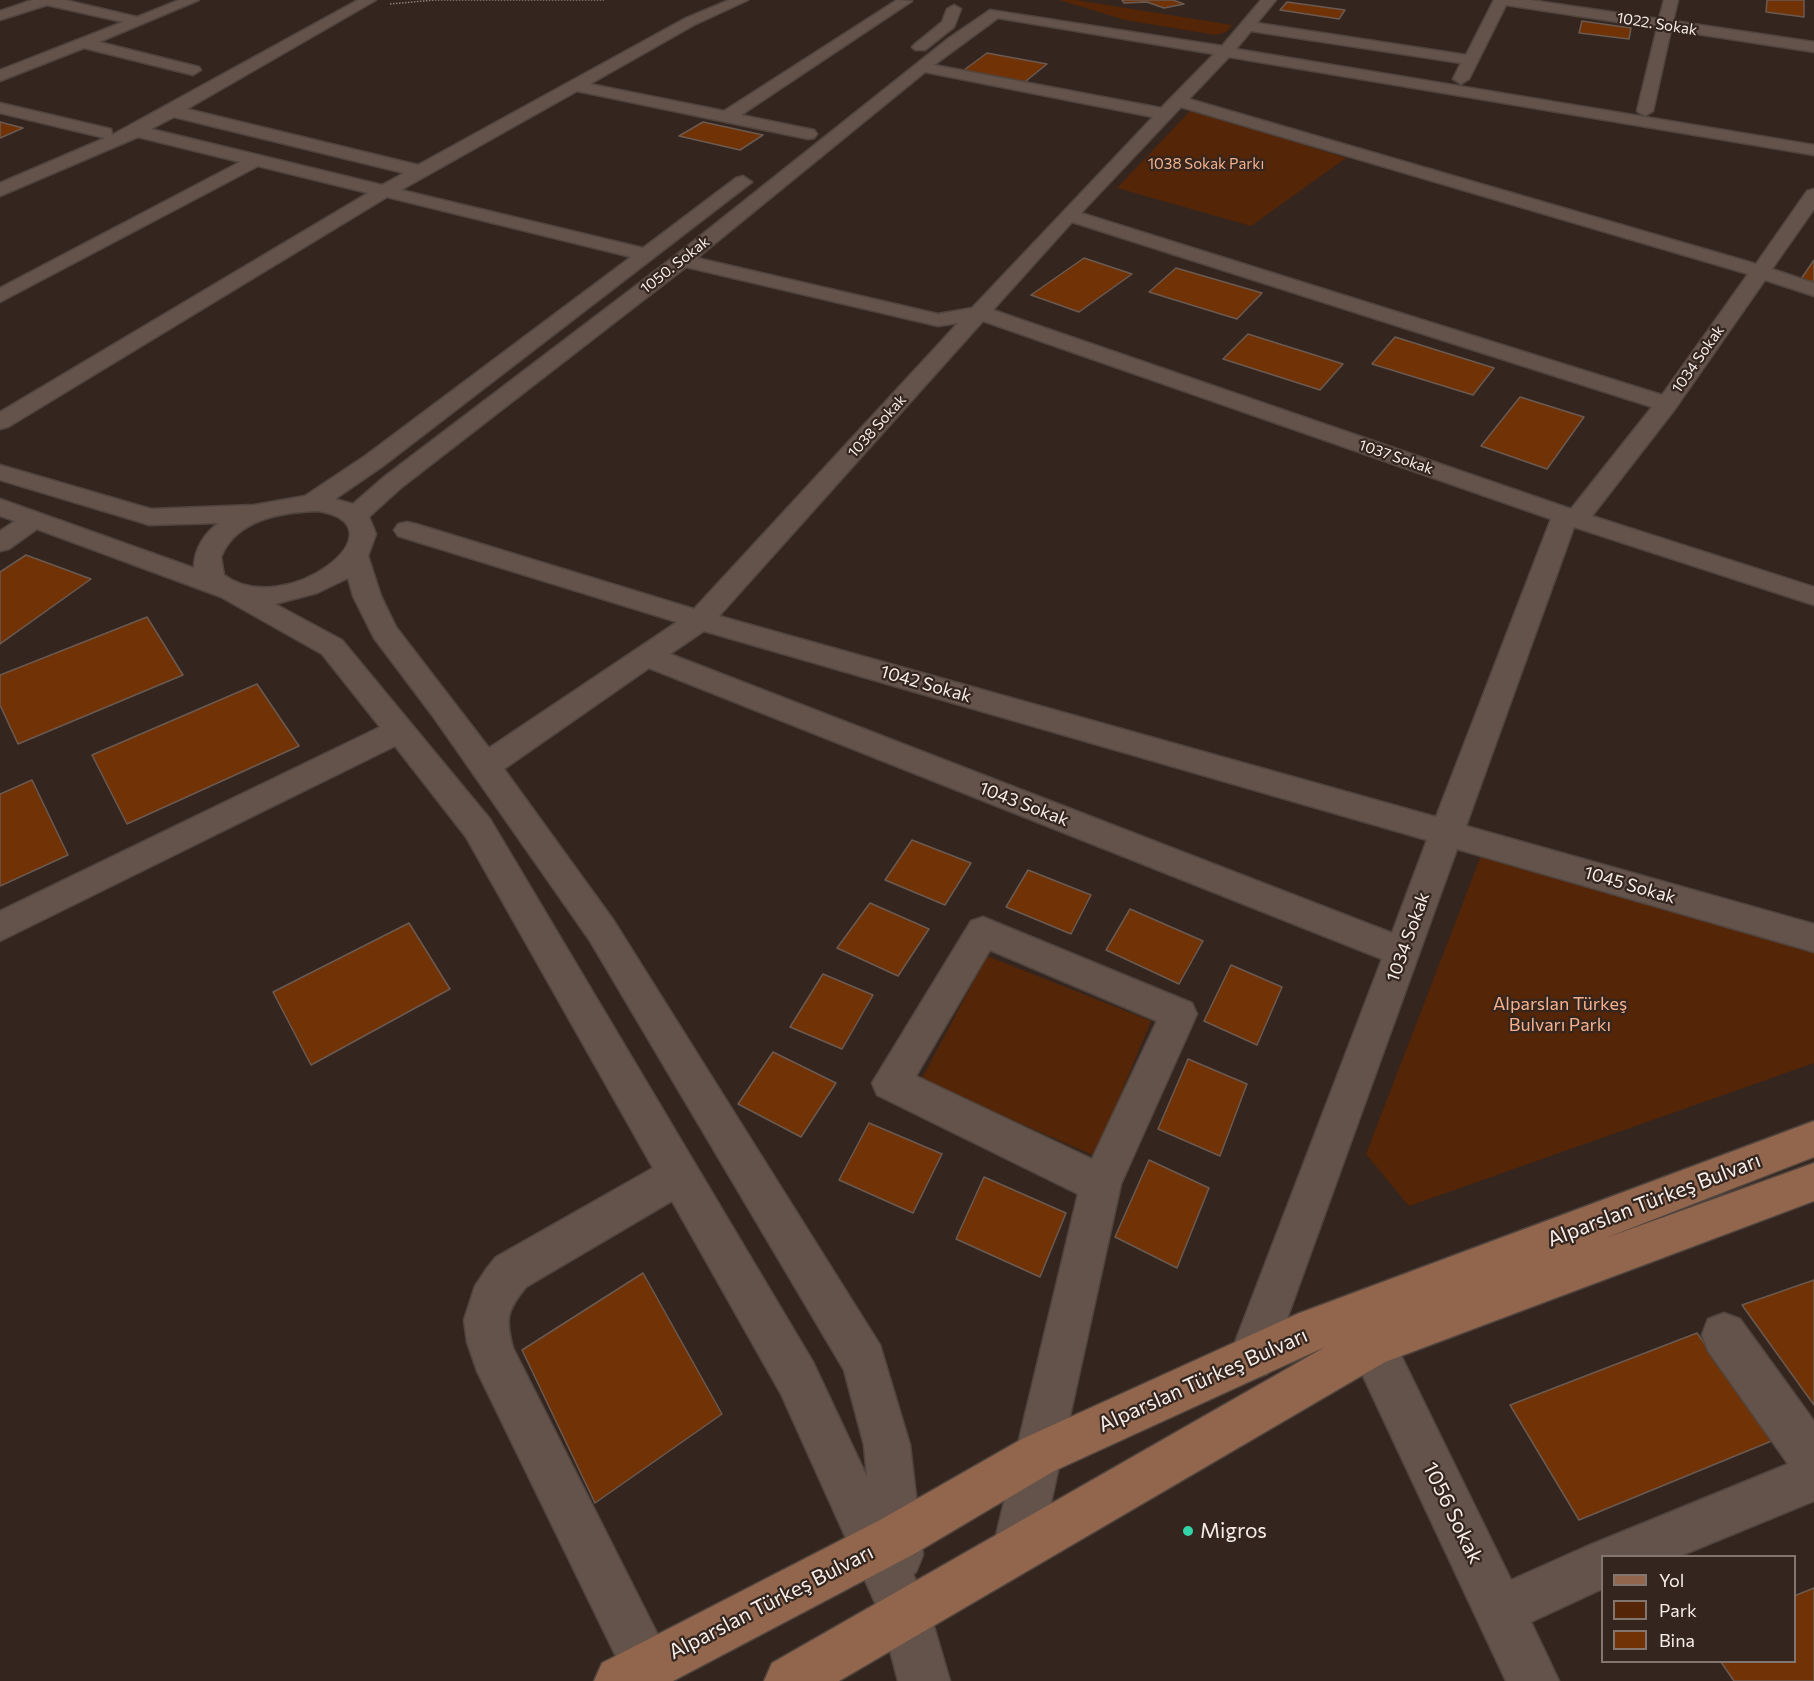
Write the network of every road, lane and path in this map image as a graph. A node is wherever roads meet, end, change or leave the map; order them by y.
1 (46, 0) edge
2 (192, 0) edge
3 (604, 0) edge
4 (741, 0) edge
5 (1014, 0) edge
6 (1269, 0) edge
7 (1501, 0) edge
8 (1671, 0) edge
9 (908, 1) edge
10 (380, 2) edge
11 (696, 5) dead end
12 (948, 5) edge
13 (343, 7) edge
14 (995, 13) junction
15 (0, 16) edge
16 (137, 21) junction
17 (689, 22) junction
18 (1068, 24) junction
19 (1666, 24) junction
20 (1247, 26) junction
21 (964, 35) junction
22 (83, 43) junction
23 (1229, 47) junction
24 (1814, 47) edge
25 (1470, 60) junction
26 (922, 67) junction
27 (193, 70) dead end
28 (0, 76) edge
29 (1460, 81) junction
30 (573, 85) junction
31 (862, 92) dead end
32 (1172, 107) junction
33 (0, 108) edge
34 (172, 111) junction
35 (1645, 111) junction
36 (727, 117) junction
37 (826, 120) dead end
38 (136, 131) junction
39 (105, 133) junction
40 (808, 134) junction
41 (1814, 140) edge
42 (323, 147) junction
43 (789, 148) dead end
44 (1814, 150) edge
45 (258, 159) junction
46 (286, 166) junction
47 (761, 169) dead end
48 (420, 171) junction
49 (0, 178) edge
50 (0, 190) edge
51 (383, 192) junction
52 (1814, 195) edge
53 (1068, 215) junction
54 (647, 255) junction
55 (682, 260) junction
56 (1760, 271) junction
57 (1814, 290) edge
58 (0, 296) edge
59 (980, 313) junction
60 (0, 392) edge
61 (33, 402) junction
62 (1667, 404) junction
63 (0, 422) edge
64 (0, 472) edge
65 (312, 503) junction
66 (0, 507) edge
67 (266, 509) junction
68 (355, 516) junction
69 (1571, 517) junction
70 (35, 519) junction
71 (407, 530) dead end
72 (0, 543) edge
73 (355, 556) junction
74 (229, 590) junction
75 (1814, 596) edge
76 (700, 620) junction
77 (646, 656) junction
78 (399, 731) junction
79 (484, 767) junction
80 (1447, 832) junction
81 (0, 927) edge
82 (1814, 938) edge
83 (1402, 952) junction
84 (1814, 1139) edge
85 (679, 1174) junction
86 (1814, 1182) edge
87 (1101, 1184) junction
88 (1724, 1335) dead end
89 (1372, 1345) junction
90 (1251, 1358) junction
91 (1038, 1455) junction
92 (1814, 1461) edge
93 (1814, 1478) edge
94 (886, 1543) junction
95 (1017, 1548) junction
96 (1627, 1555) edge
97 (1601, 1564) edge
98 (1500, 1611) junction
99 (905, 1613) junction
100 (634, 1674) edge
101 (790, 1681) edge
102 (924, 1681) edge
103 (1533, 1681) edge

1 - 15 street
1 - 16 street
2 - 16 street
3 - 10 path
4 - 17 street
5 - 14 street, 1050. Sokak
5 - 23 street
6 - 20 street, 1038 Sokak
7 - 19 street, 1022. Sokak
7 - 25 street
8 - 19 street
9 - 36 street
10 - 13 street
11 - 17 street
12 - 14 street
12 - 31 street
13 - 34 street
13 - 39 street
14 - 18 street
14 - 21 street, 1050. Sokak
16 - 22 street
17 - 30 street
18 - 21 street
18 - 23 street
19 - 24 street, 1022. Sokak
19 - 35 street
20 - 23 street, 1038 Sokak
20 - 25 street
21 - 26 street, 1050. Sokak
22 - 27 street
22 - 28 street
23 - 29 street
23 - 32 street, 1038 Sokak
23 - 44 street
25 - 29 street
26 - 32 street
26 - 55 street, 1050. Sokak
29 - 35 street
30 - 36 street
30 - 48 street
32 - 53 street, 1038 Sokak
32 - 56 street
33 - 39 street
34 - 38 street
34 - 42 street
35 - 41 street
36 - 40 street
37 - 40 street
38 - 45 street
38 - 50 street
39 - 49 street
40 - 43 street
42 - 46 street
42 - 48 street
45 - 46 street
45 - 58 street
46 - 51 street
47 - 54 street, 1050. Sokak
48 - 51 street
51 - 54 street
51 - 61 street
52 - 56 street, 1034 Sokak
53 - 59 street, 1038 Sokak
53 - 62 street
54 - 65 street, 1050. Sokak
55 - 59 street
55 - 68 street, 1050. Sokak
56 - 57 street
56 - 62 street, 1034 Sokak
59 - 69 street, 1037 Sokak
59 - 76 street, 1038 Sokak
60 - 61 street
61 - 63 street
62 - 69 street, 1034 Sokak
64 - 67 street
65 - 67 street
65 - 68 street
66 - 70 street
67 - 74 street
68 - 73 street
69 - 75 street, 1037 Sokak
69 - 80 street, 1034 Sokak
70 - 72 street
70 - 74 street
71 - 76 street, 1042 Sokak
73 - 74 street
73 - 79 street
74 - 78 street
76 - 77 street, 1038 Sokak
76 - 80 street, 1042 Sokak
77 - 79 street, 1038 Sokak
77 - 83 street, 1043 Sokak
78 - 81 street
78 - 85 street
79 - 94 street
80 - 82 street, 1045 Sokak
80 - 83 street, 1034 Sokak
83 - 90 street, 1034 Sokak
84 - 90 main road, Alparslan Türkeş Bulvarı
85 - 94 street
85 - 100 street
86 - 89 main road, Alparslan Türkeş Bulvarı
87 - 87 street
87 - 91 street
88 - 92 street
89 - 95 main road, Alparslan Türkeş Bulvarı
89 - 98 street, 1056 Sokak
90 - 91 main road, Alparslan Türkeş Bulvarı
91 - 94 main road, Alparslan Türkeş Bulvarı
91 - 95 street
93 - 96 street
94 - 99 street
94 - 100 main road, Alparslan Türkeş Bulvarı
95 - 99 main road, Alparslan Türkeş Bulvarı
97 - 98 street
98 - 103 street, 1056 Sokak
99 - 101 main road, Alparslan Türkeş Bulvarı
99 - 102 street

